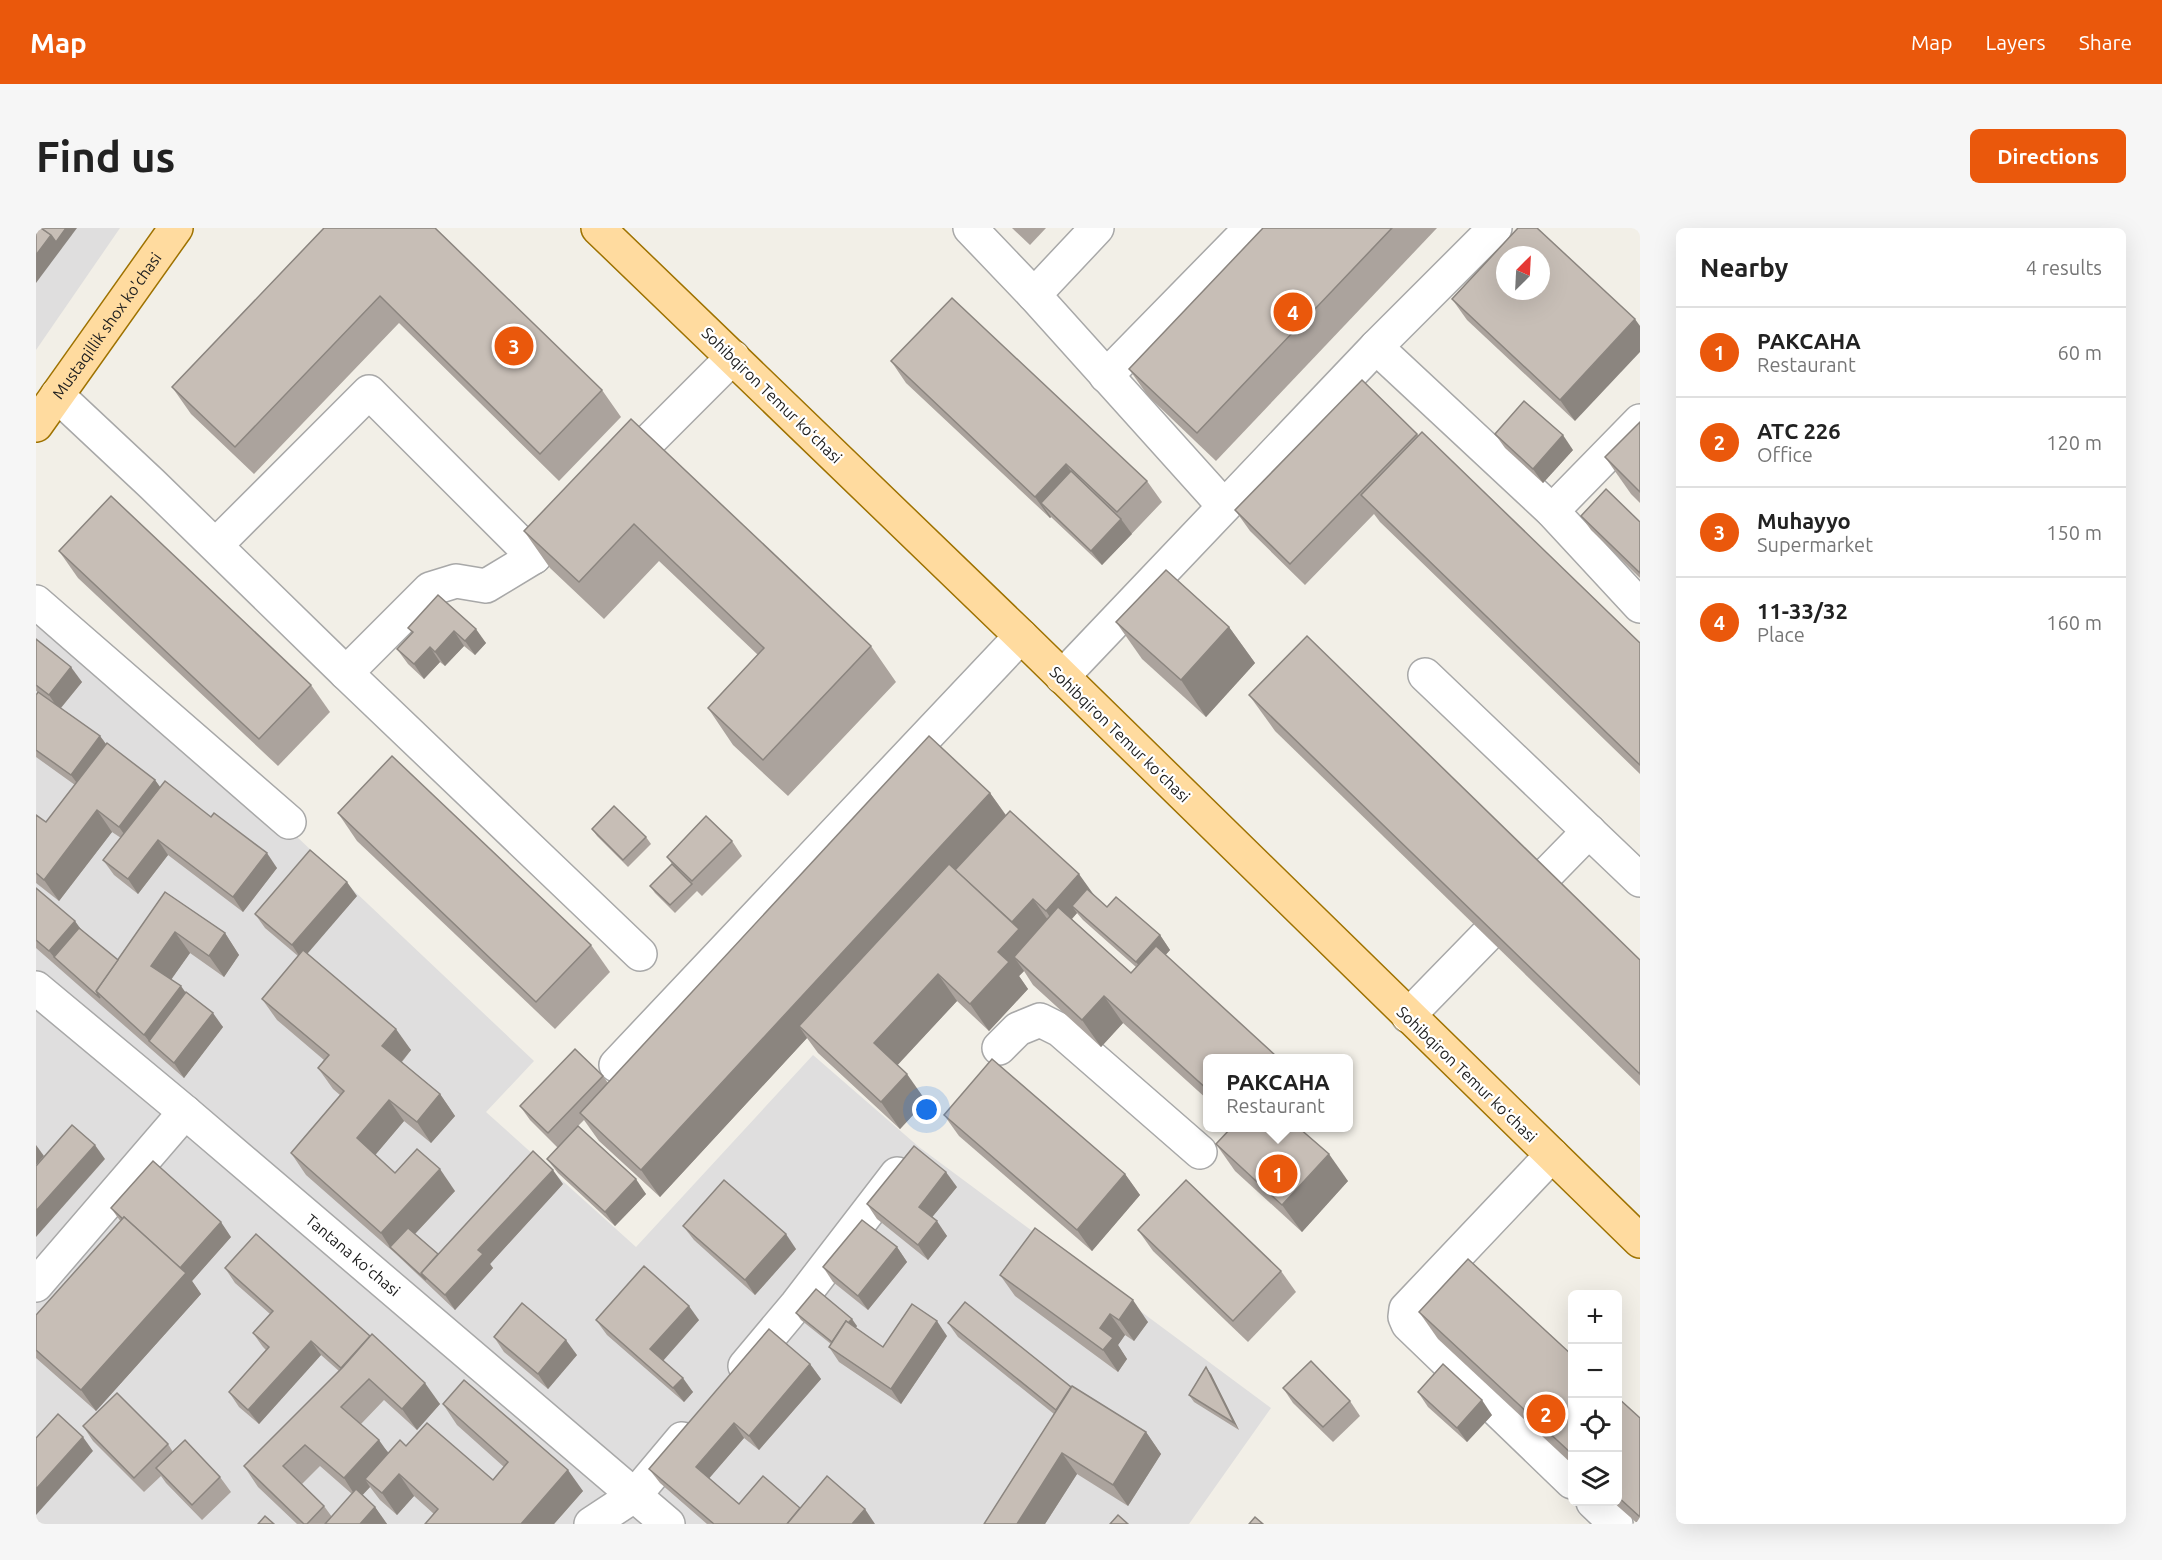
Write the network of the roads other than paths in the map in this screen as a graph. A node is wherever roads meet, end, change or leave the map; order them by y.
1 (176, 228) edge
2 (598, 228) edge
3 (970, 228) edge
4 (1097, 228) edge
5 (1251, 228) edge
6 (1496, 228) edge
7 (1034, 295) junction
8 (1376, 347) junction
9 (733, 357) junction
10 (1107, 376) junction
11 (57, 395) junction
12 (1640, 421) edge
13 (36, 425) edge
14 (1224, 506) junction
15 (1551, 511) junction
16 (216, 545) junction
17 (534, 557) junction
18 (36, 602) edge
19 (1640, 606) edge
20 (1021, 636) junction
21 (346, 673) junction
22 (1425, 675) dead end
23 (1062, 677) junction
24 (289, 822) dead end
25 (1589, 831) junction
26 (1543, 878) edge
27 (1640, 879) edge
28 (1486, 936) edge
29 (640, 954) dead end
30 (36, 988) edge
31 (1408, 1016) junction
32 (999, 1048) dead end
33 (616, 1065) dead end
34 (185, 1112) junction
35 (1200, 1152) dead end
36 (913, 1153) edge
37 (1552, 1155) junction
38 (1640, 1241) edge
39 (36, 1285) edge
40 (727, 1386) edge
41 (704, 1413) edge
42 (1568, 1478) edge
43 (634, 1495) junction
44 (1597, 1506) edge
45 (591, 1524) edge
46 (668, 1524) edge
47 (1616, 1524) edge

1 - 11 main road, Mustaqillik shox ko'chasi
2 - 9 main road, Sohibqiron Temur koʻchasi
3 - 7 street
4 - 7 street
5 - 10 street
6 - 8 street
7 - 10 street
8 - 14 street
8 - 15 street
9 - 17 street
9 - 20 main road, Sohibqiron Temur koʻchasi
10 - 14 street
11 - 13 main road, Mustaqillik shox ko'chasi
11 - 16 street
12 - 15 street
14 - 23 street
15 - 19 street
16 - 17 street
16 - 21 street
17 - 21 street
18 - 24 street
20 - 23 main road, Sohibqiron Temur koʻchasi
20 - 33 street
21 - 29 street
22 - 25 street
23 - 31 main road, Sohibqiron Temur koʻchasi
25 - 26 street
25 - 27 street
28 - 31 street
30 - 34 street, Tantana koʻchasi
31 - 37 main road, Sohibqiron Temur koʻchasi
32 - 35 street
34 - 39 street
34 - 43 street, Tantana koʻchasi
36 - 40 street
37 - 38 main road, Sohibqiron Temur koʻchasi
37 - 42 street
41 - 43 street
43 - 45 street
43 - 46 street, Tantana koʻchasi
44 - 47 street

